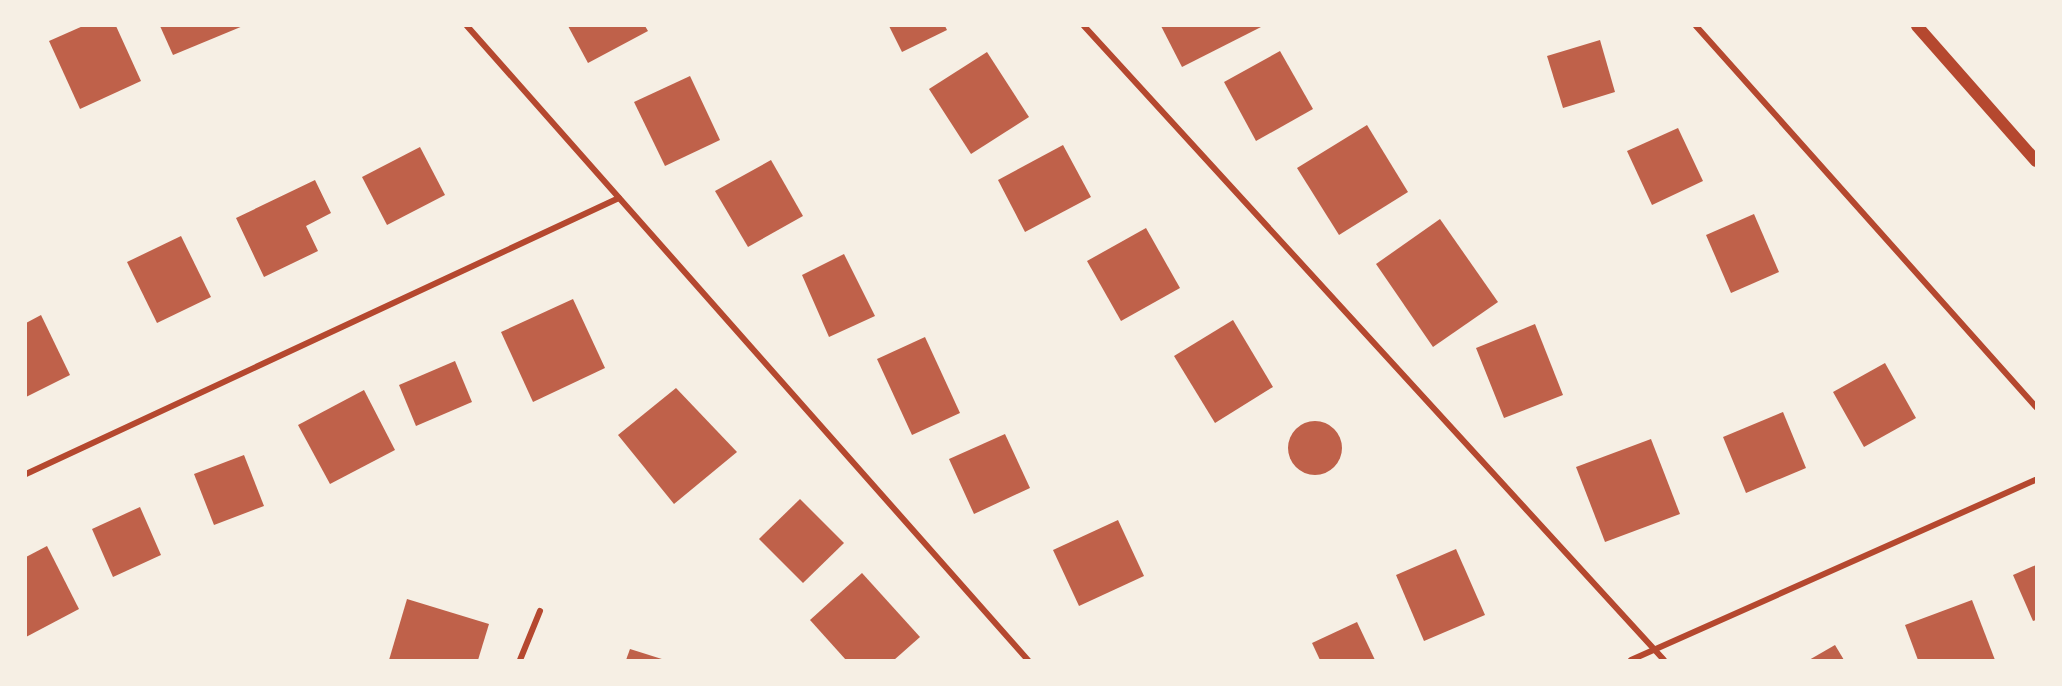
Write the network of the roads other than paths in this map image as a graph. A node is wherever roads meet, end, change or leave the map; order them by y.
1 (467, 26) edge
2 (1084, 26) edge
3 (1696, 26) edge
4 (1917, 26) edge
5 (2037, 162) edge
6 (619, 198) junction
7 (2037, 407) edge
8 (26, 474) edge
9 (2037, 480) edge
10 (540, 611) dead end
11 (1655, 650) junction
12 (520, 660) edge
13 (1028, 660) edge
14 (1631, 660) edge
15 (1664, 660) edge

1 - 6 street
2 - 11 street
3 - 7 street
4 - 5 main road
6 - 8 street
6 - 13 street
9 - 11 street
10 - 12 street
11 - 14 street
11 - 15 street

